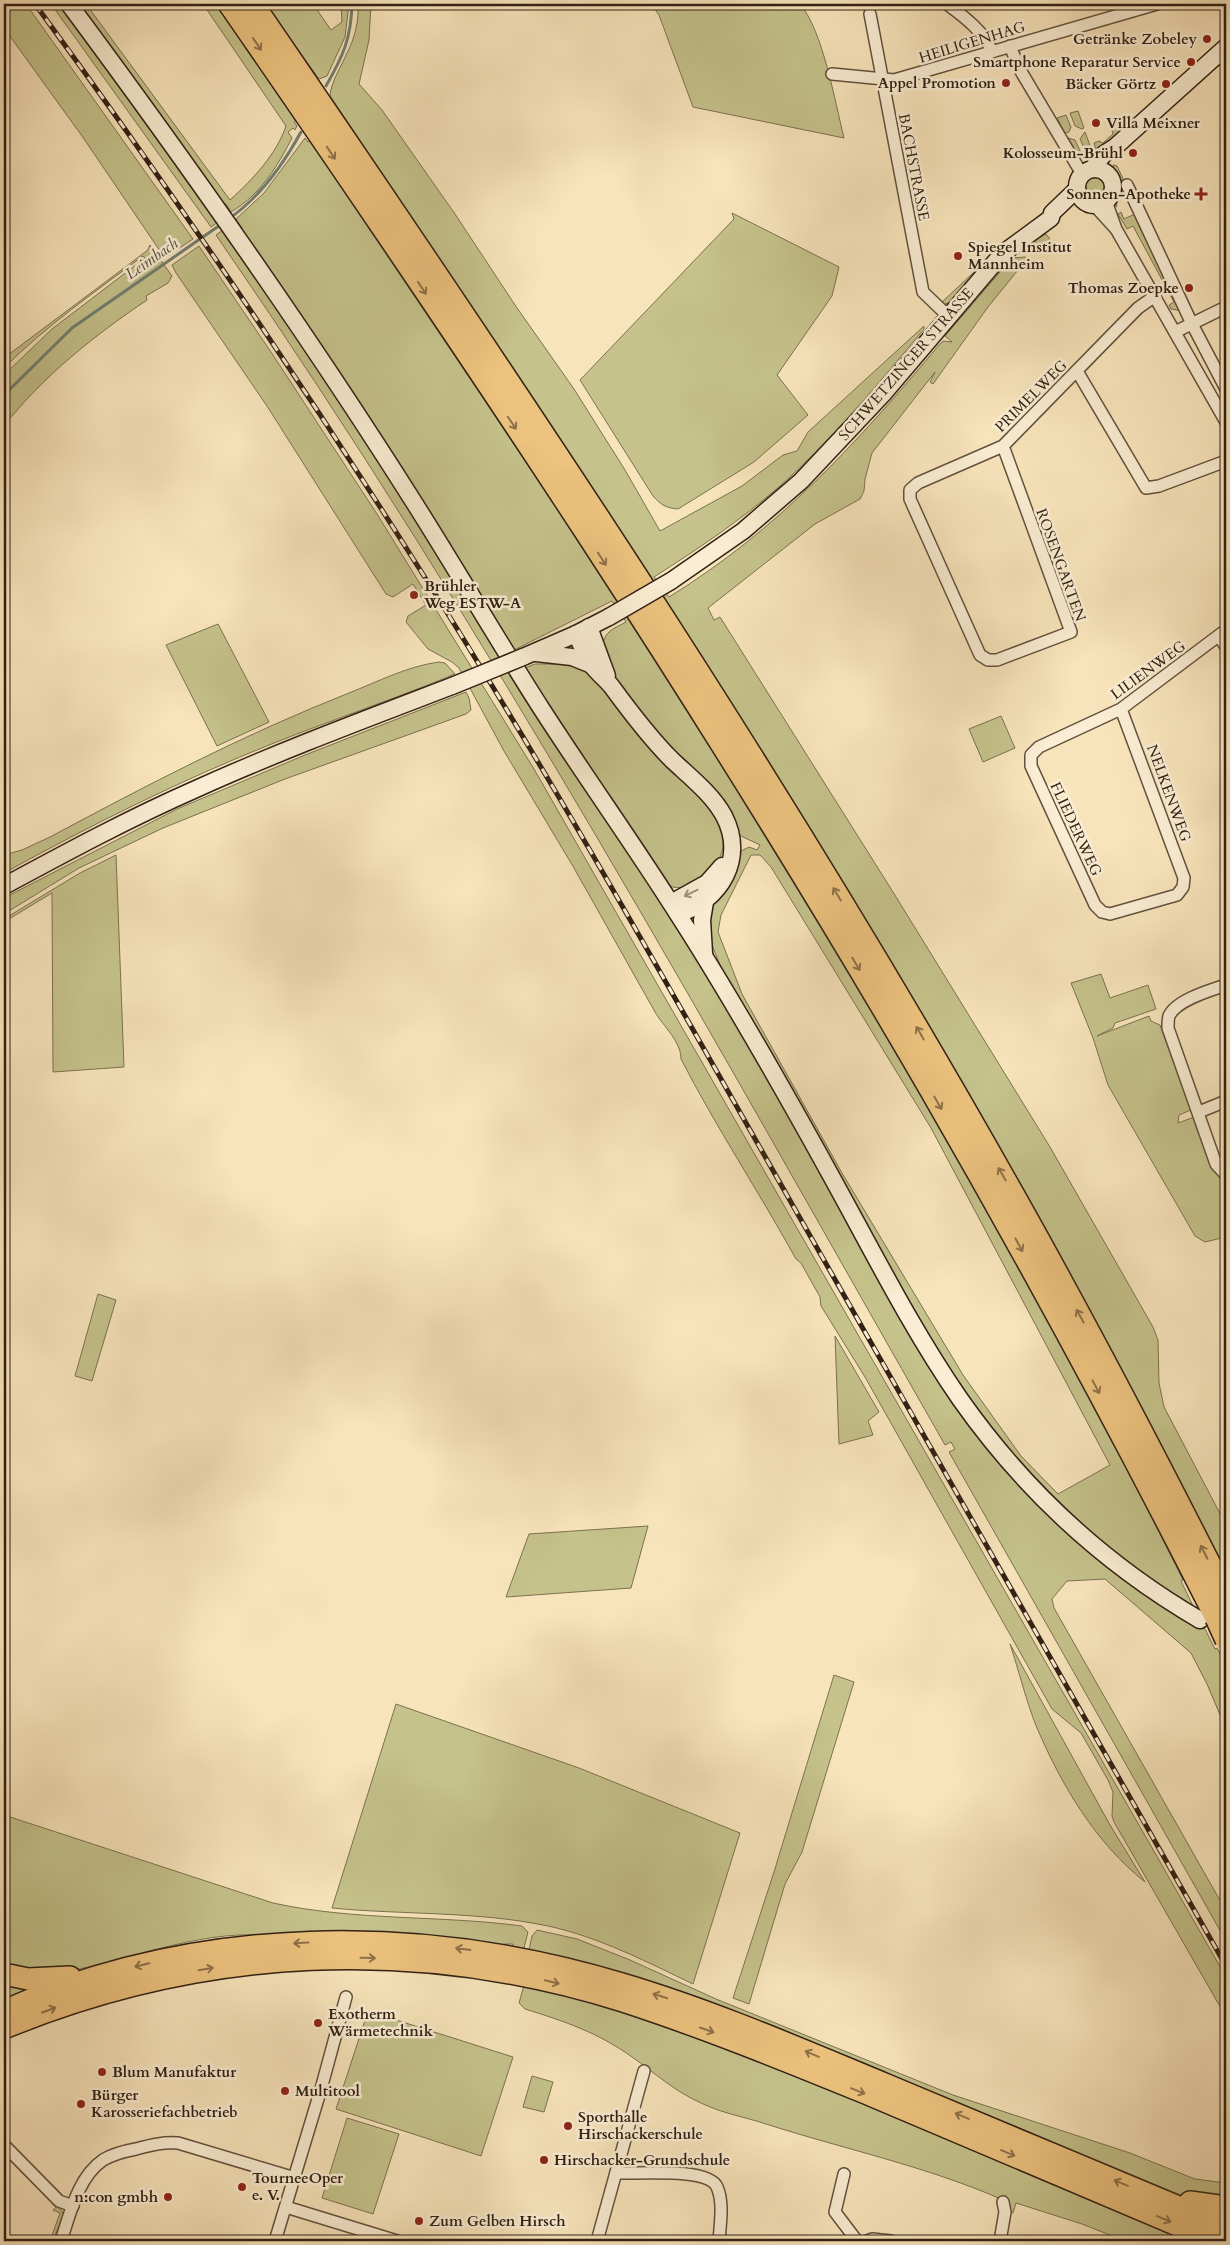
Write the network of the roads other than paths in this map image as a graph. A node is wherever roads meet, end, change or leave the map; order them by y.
1 (69, 4) edge
2 (229, 4) edge
3 (253, 4) edge
4 (947, 4) edge
5 (1156, 4) edge
6 (870, 14) dead end
7 (1010, 46) junction
8 (1226, 47) edge
9 (992, 52) junction
10 (832, 74) dead end
11 (882, 79) junction
12 (1127, 184) dead end
13 (1092, 188) junction
14 (1155, 296) junction
15 (1226, 307) edge
16 (948, 316) junction
17 (1192, 324) junction
18 (1175, 332) junction
19 (1077, 371) junction
20 (1226, 389) edge
21 (1226, 422) edge
22 (1003, 446) junction
23 (1226, 461) edge
24 (910, 490) joint
25 (583, 630) junction
26 (1222, 633) edge
27 (1226, 647) edge
28 (528, 655) junction
29 (592, 665) junction
30 (610, 686) junction
31 (1121, 709) junction
32 (1031, 755) joint
33 (731, 854) junction
34 (4, 886) edge
35 (705, 902) junction
36 (674, 908) junction
37 (1102, 912) joint
38 (704, 956) junction
39 (1226, 984) edge
40 (1226, 1101) edge
41 (1199, 1112) junction
42 (1226, 1175) edge
43 (1226, 1596) edge
44 (1208, 1619) junction
45 (1226, 1640) edge
46 (4, 1974) edge
47 (90, 1979) junction
48 (346, 1996) dead end
49 (4, 2011) edge
50 (4, 2028) edge
51 (644, 2071) dead end
52 (4, 2145) edge
53 (616, 2173) junction
54 (844, 2174) dead end
55 (295, 2178) junction
56 (1003, 2202) dead end
57 (1166, 2202) junction
58 (73, 2206) junction
59 (286, 2207) junction
60 (1226, 2207) edge
61 (1226, 2227) edge
62 (61, 2241) edge
63 (275, 2241) edge
64 (397, 2241) edge
65 (597, 2241) edge
66 (719, 2241) edge
67 (857, 2241) edge
68 (867, 2241) edge
69 (891, 2241) edge
70 (1000, 2241) edge
71 (1215, 2241) edge

1 - 36 main road
2 -> 44 highway
43 -> 3 highway
4 - 9 street
5 - 7 street, HEILIGENHAG
6 - 11 street, BACHSTRASSE
7 - 9 street, HEILIGENHAG
7 - 13 street
8 - 13 main road
9 - 11 street, HEILIGENHAG
10 - 11 street, HEILIGENHAG
11 - 16 street, BACHSTRASSE
12 - 17 street
13 - 14 street
13 - 16 main road, SCHWETZINGER STRASSE
14 - 18 street
14 - 19 street, PRIMELWEG
15 - 17 street
16 - 25 main road, SCHWETZINGER STRASSE, bridge
17 - 18 street
17 - 20 street
18 - 21 street
19 - 22 street, PRIMELWEG
19 - 23 street
22 - 24 street, PRIMELWEG
22 - 24 street, ROSENGARTEN
25 - 28 main road, SCHWETZINGER STRASSE
25 - 29 main road
25 - 30 main road
26 - 27 street
26 - 31 street, LILIENWEG
28 - 29 main road
28 - 34 main road, SCHWETZINGER STRASSE, bridge
29 - 30 main road
30 - 33 main road
31 - 32 street, LILIENWEG
31 - 37 street, NELKENWEG
32 - 37 street, FLIEDERWEG
33 - 35 main road
33 -> 36 main road
35 - 36 main road
35 - 38 main road
36 - 38 main road
38 - 44 main road
39 - 41 street
40 - 41 street
41 - 42 street
44 - 45 highway, bridge
46 - 47 highway
47 - 49 highway
57 -> 47 highway
48 - 55 street
50 -> 71 highway
51 - 53 street
52 - 58 street
53 - 65 street
53 - 66 street
54 - 67 street
55 - 58 street
55 - 59 street
56 - 70 street
57 - 60 highway
57 - 61 highway
58 - 62 street
59 - 63 street
59 - 64 street
68 - 69 street

